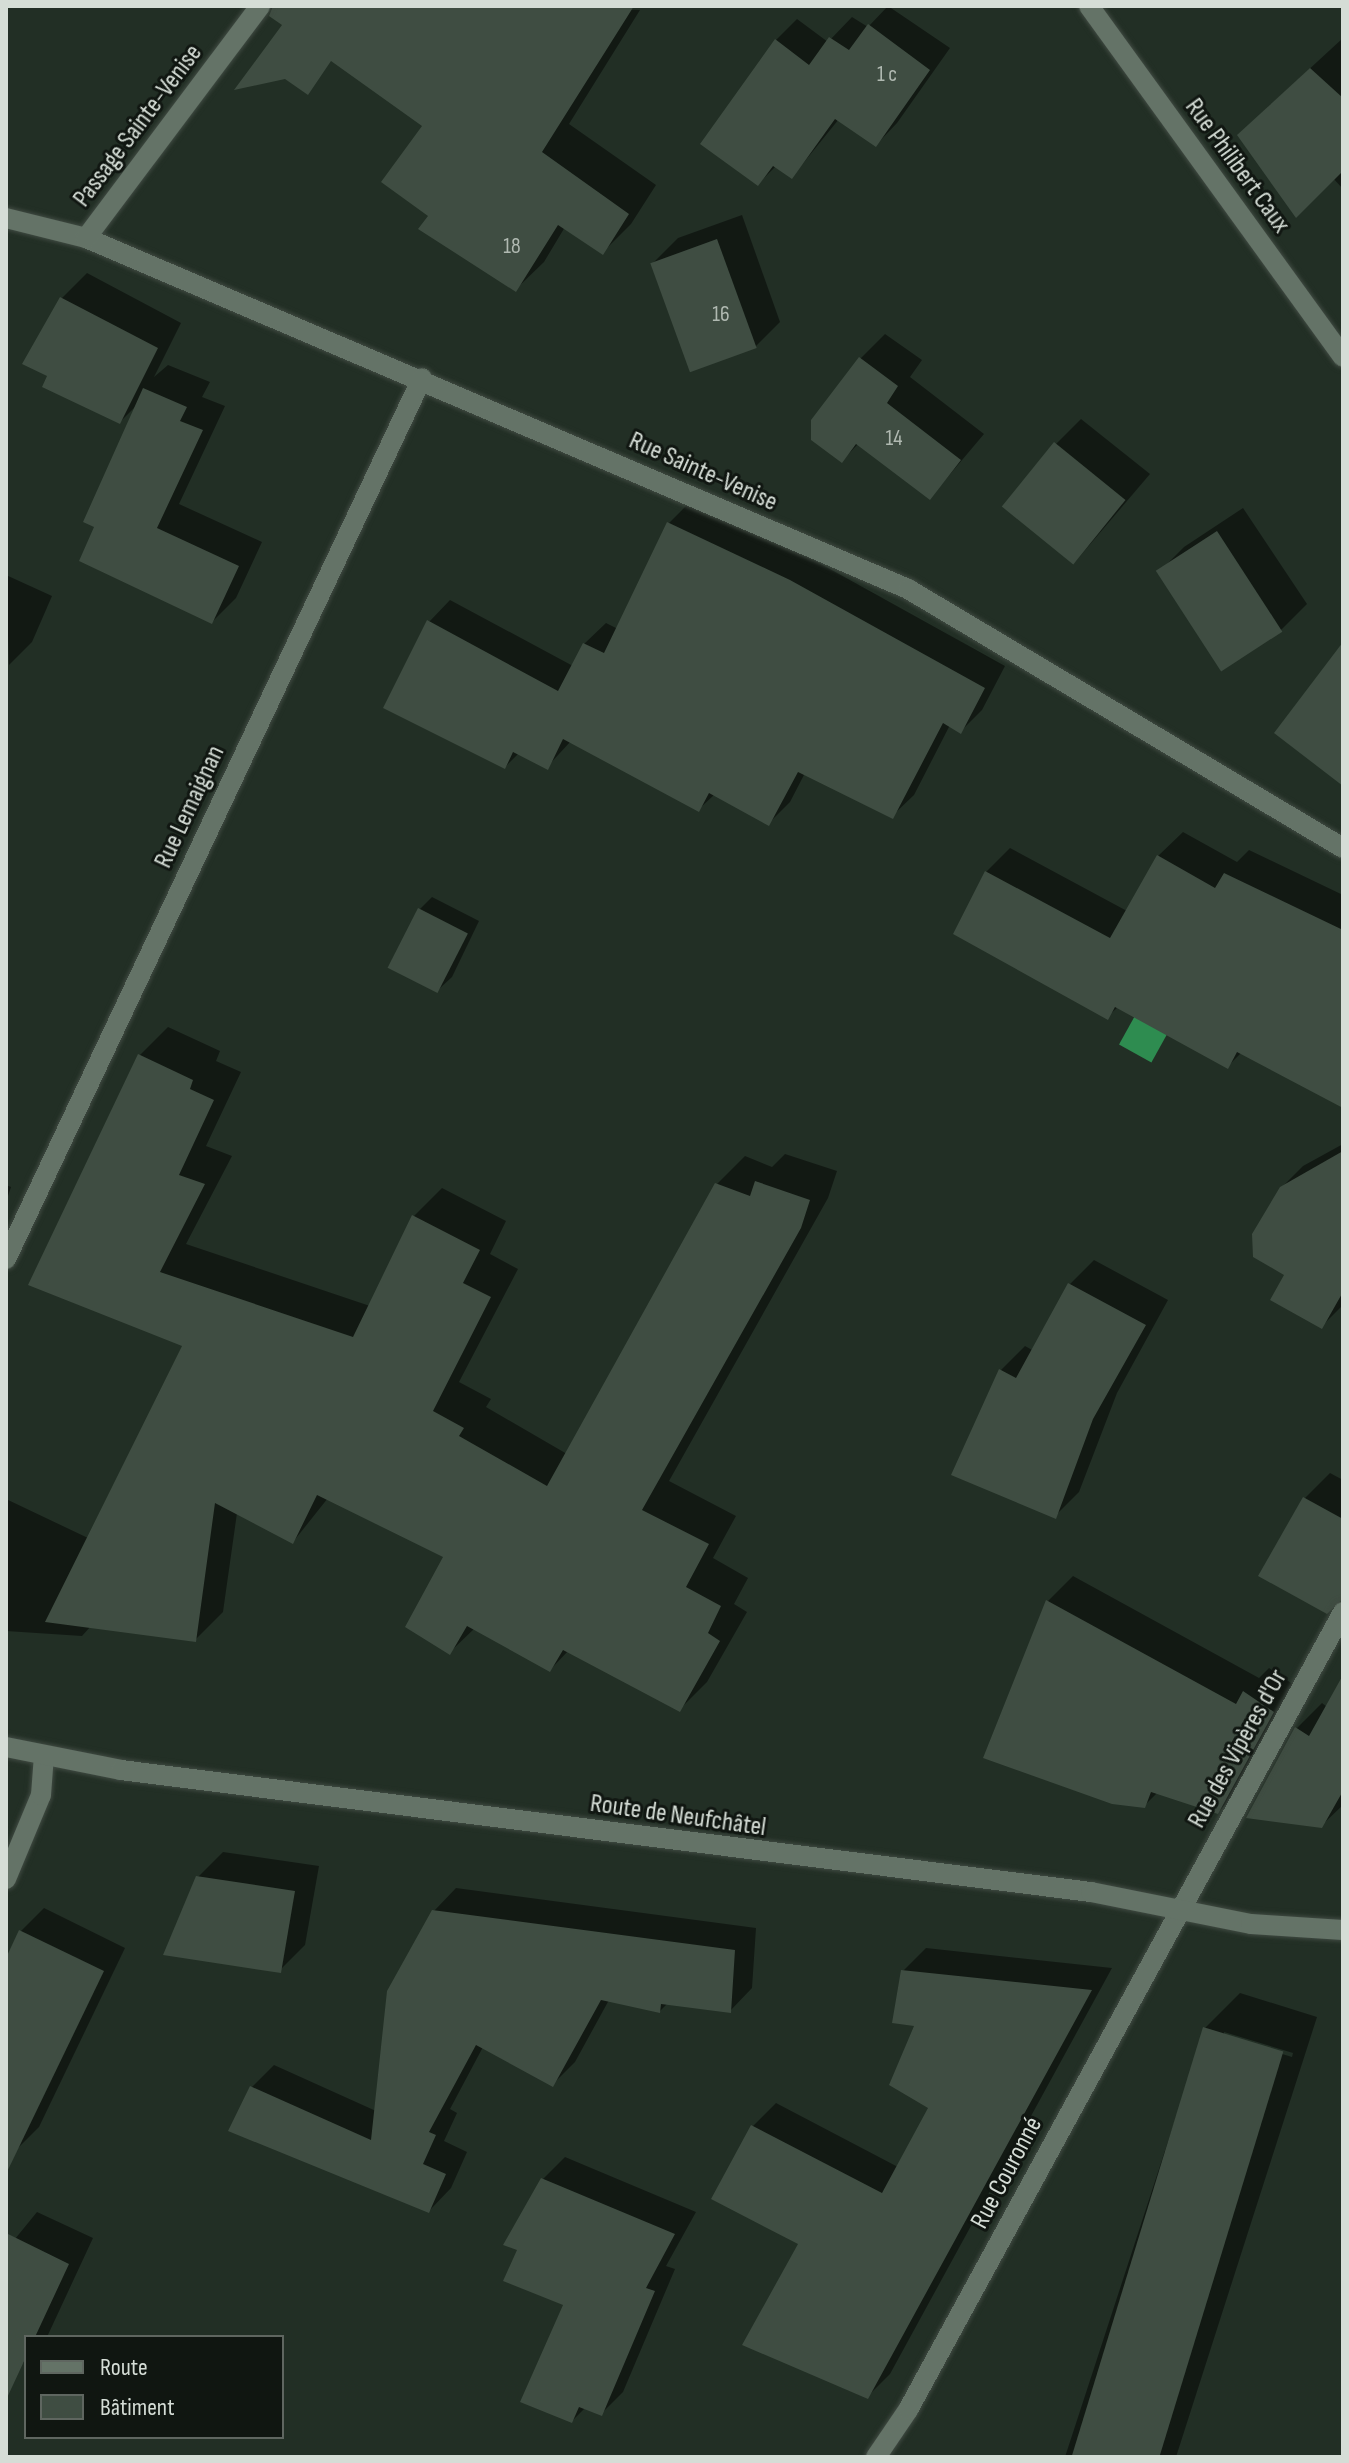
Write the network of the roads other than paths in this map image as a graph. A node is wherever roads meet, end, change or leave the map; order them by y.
1 (260, 6) edge
2 (1089, 6) edge
3 (6, 218) edge
4 (86, 238) junction
5 (1343, 357) edge
6 (422, 378) junction
7 (1343, 848) edge
8 (6, 1259) edge
9 (1343, 1612) edge
10 (6, 1747) edge
11 (44, 1755) junction
12 (6, 1879) edge
13 (1178, 1911) junction
14 (1343, 1930) edge
15 (876, 2457) edge

1 - 4 street, Passage Sainte-Venise
2 - 5 street, Rue Philibert Caux
3 - 4 street, Rue Sainte-Venise
4 - 6 street, Rue Sainte-Venise
6 - 7 street, Rue Sainte-Venise
6 - 8 street, Rue Lemaignan
9 - 13 street, Rue des Vipères d'Or
10 - 11 street, Route de Neufchâtel
11 - 12 street
11 - 13 street, Route de Neufchâtel
13 - 14 street, Route de Neufchâtel
13 - 15 street, Rue Couronné

